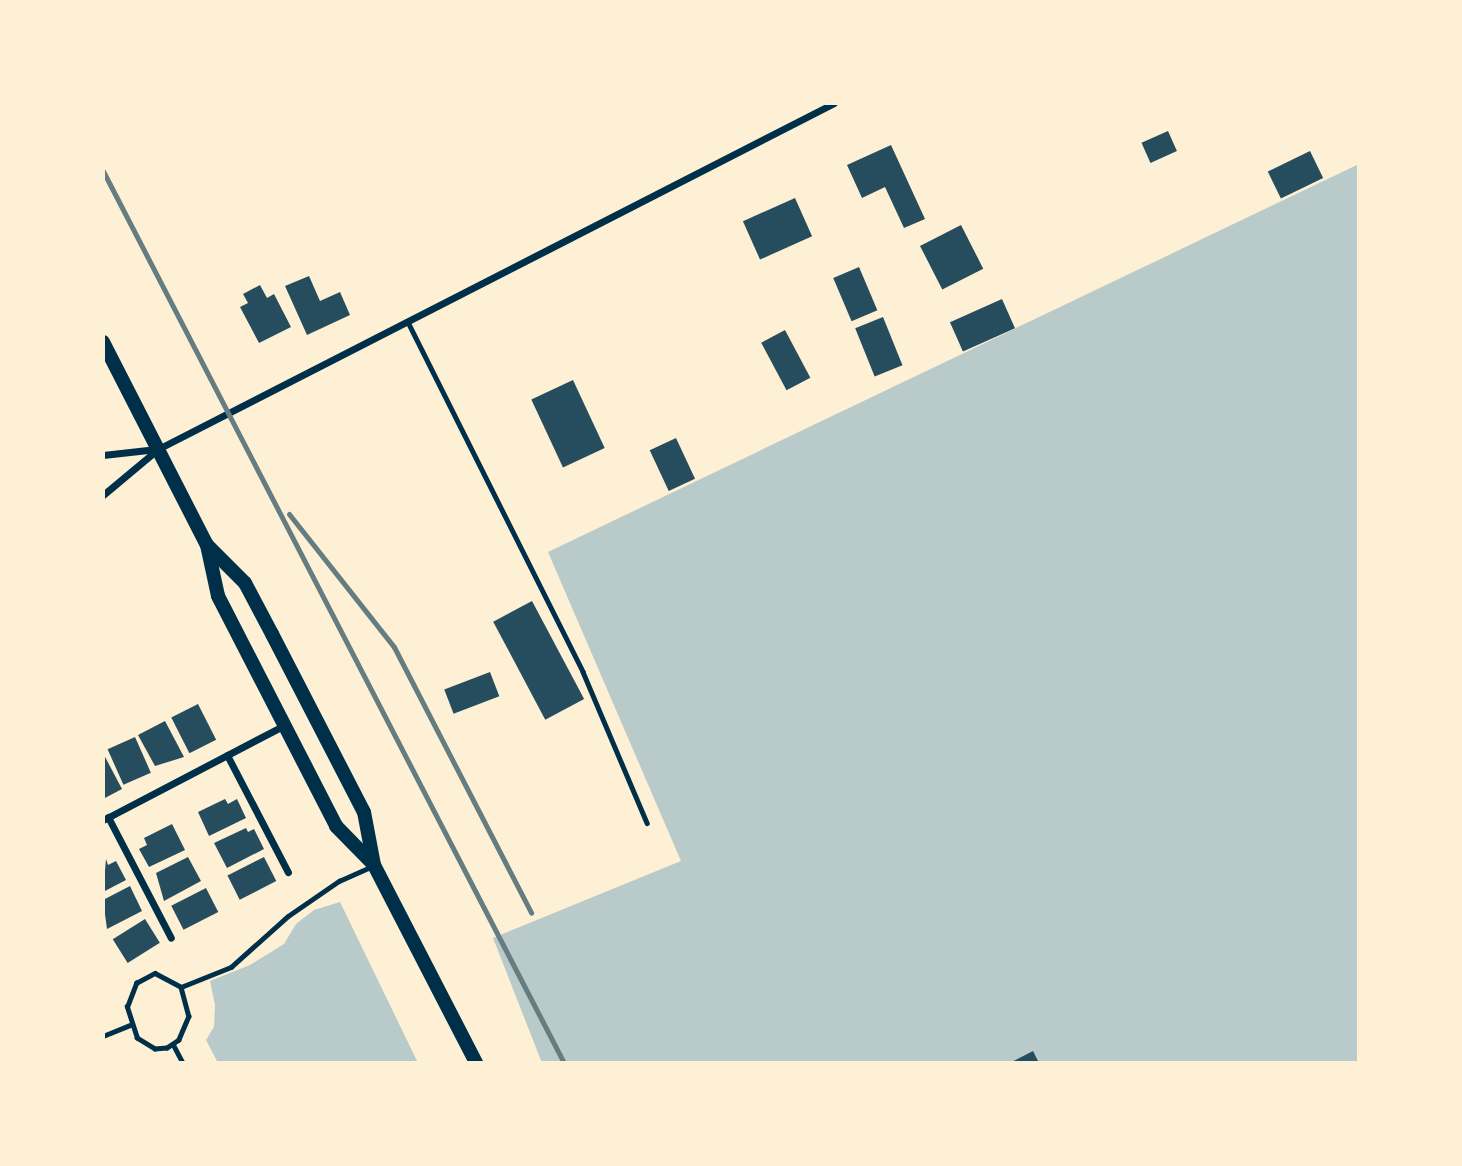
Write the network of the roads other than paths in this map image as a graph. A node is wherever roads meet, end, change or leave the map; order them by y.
1 (834, 103) edge
2 (408, 322) junction
3 (103, 342) edge
4 (158, 449) junction
5 (103, 455) edge
6 (103, 495) edge
7 (208, 545) junction
8 (285, 725) junction
9 (227, 755) junction
10 (106, 818) edge
11 (648, 823) dead end
12 (374, 865) junction
13 (288, 872) dead end
14 (171, 938) dead end
15 (181, 987) junction
16 (130, 1025) junction
17 (103, 1036) edge
18 (173, 1044) junction
19 (183, 1063) edge
20 (476, 1063) edge

1 - 2 street
2 - 4 street
2 - 11 lane
3 - 4 main road
4 - 5 street
4 - 6 street
4 - 7 main road
7 - 8 main road
7 - 12 main road
8 - 9 street
8 - 12 main road
9 - 10 street
9 - 13 street
10 - 14 street
12 - 15 lane
12 - 20 main road
15 - 16 lane
15 - 18 lane
16 - 17 lane
16 - 18 lane
18 - 19 lane

